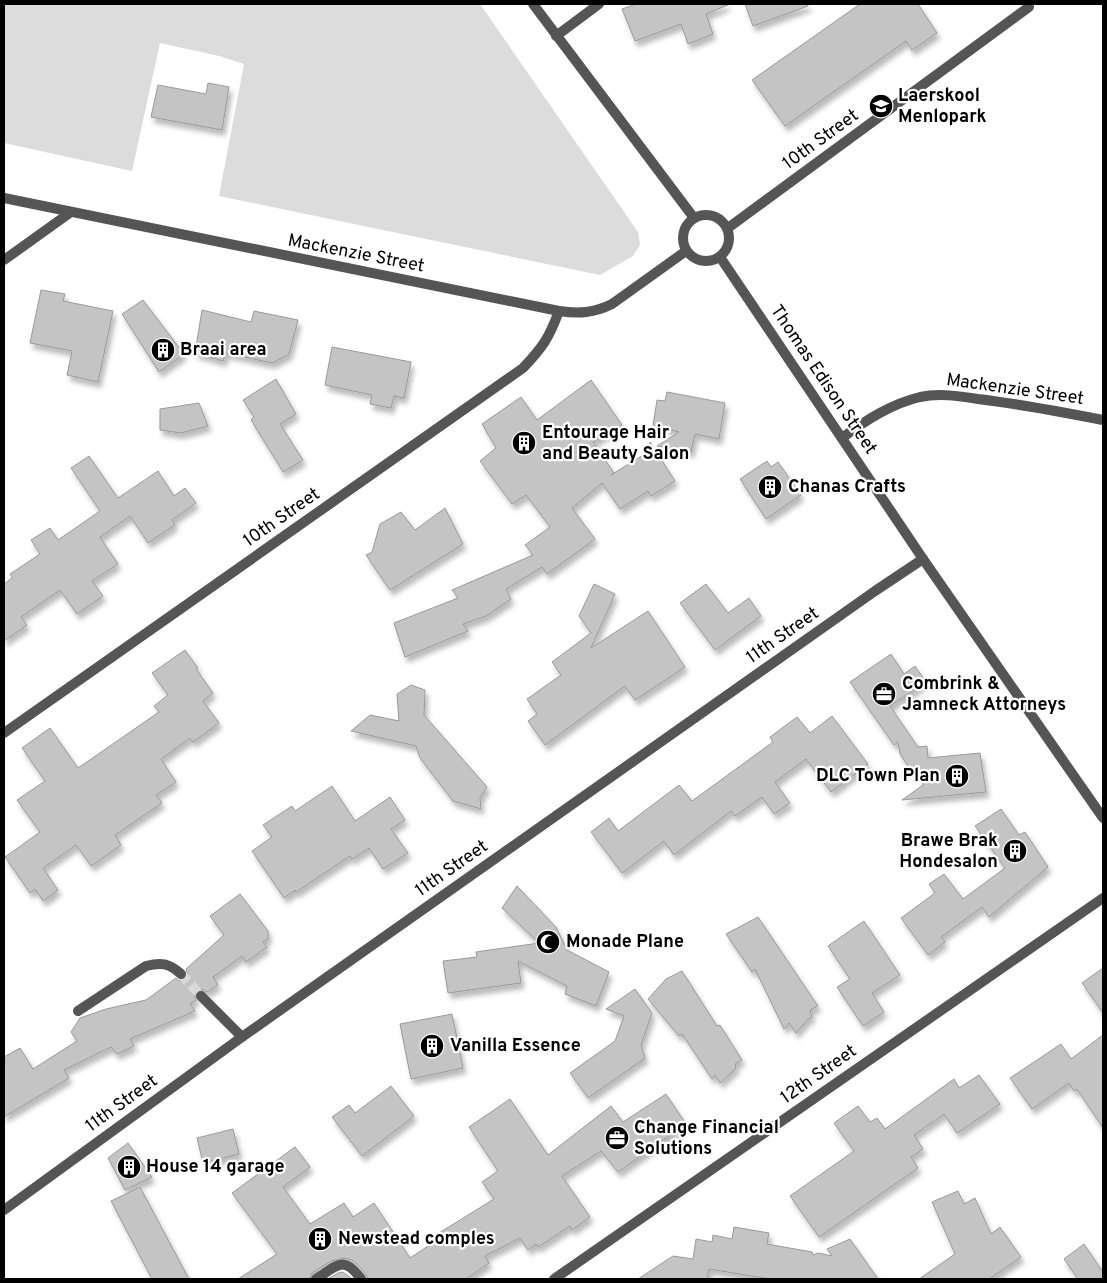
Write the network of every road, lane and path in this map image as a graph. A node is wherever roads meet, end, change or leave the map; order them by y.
1 (533, 4) edge
2 (599, 4) edge
3 (1030, 7) dead end
4 (556, 36) junction
5 (4, 198) edge
6 (70, 212) junction
7 (694, 218) junction
8 (728, 228) junction
9 (686, 251) junction
10 (720, 257) junction
11 (4, 260) edge
12 (559, 311) junction
13 (1103, 420) edge
14 (842, 438) junction
15 (923, 559) junction
16 (4, 733) edge
17 (1103, 818) edge
18 (1103, 898) edge
19 (181, 974) tunnel mouth
20 (201, 996) tunnel mouth
21 (78, 1011) dead end
22 (242, 1037) junction
23 (4, 1210) edge
24 (316, 1279) edge
25 (361, 1279) edge
26 (554, 1279) edge

1 - 4 street
2 - 4 street
3 - 8 street, 10th Street
4 - 7 street
5 - 6 street, Mackenzie Street
6 - 11 street
6 - 12 street, Mackenzie Street
7 - 8 street
7 - 9 street
8 - 10 street
9 - 10 street
9 - 12 street, Mackenzie Street
10 - 14 street, Thomas Edison Street
12 - 16 street, 10th Street
13 - 14 street, Mackenzie Street
14 - 15 street, Thomas Edison Street
15 - 17 street, Thomas Edison Street
15 - 22 street, 11th Street
18 - 26 street, 12th Street
19 - 21 street
20 - 22 street
22 - 23 street, 11th Street
24 - 25 street

